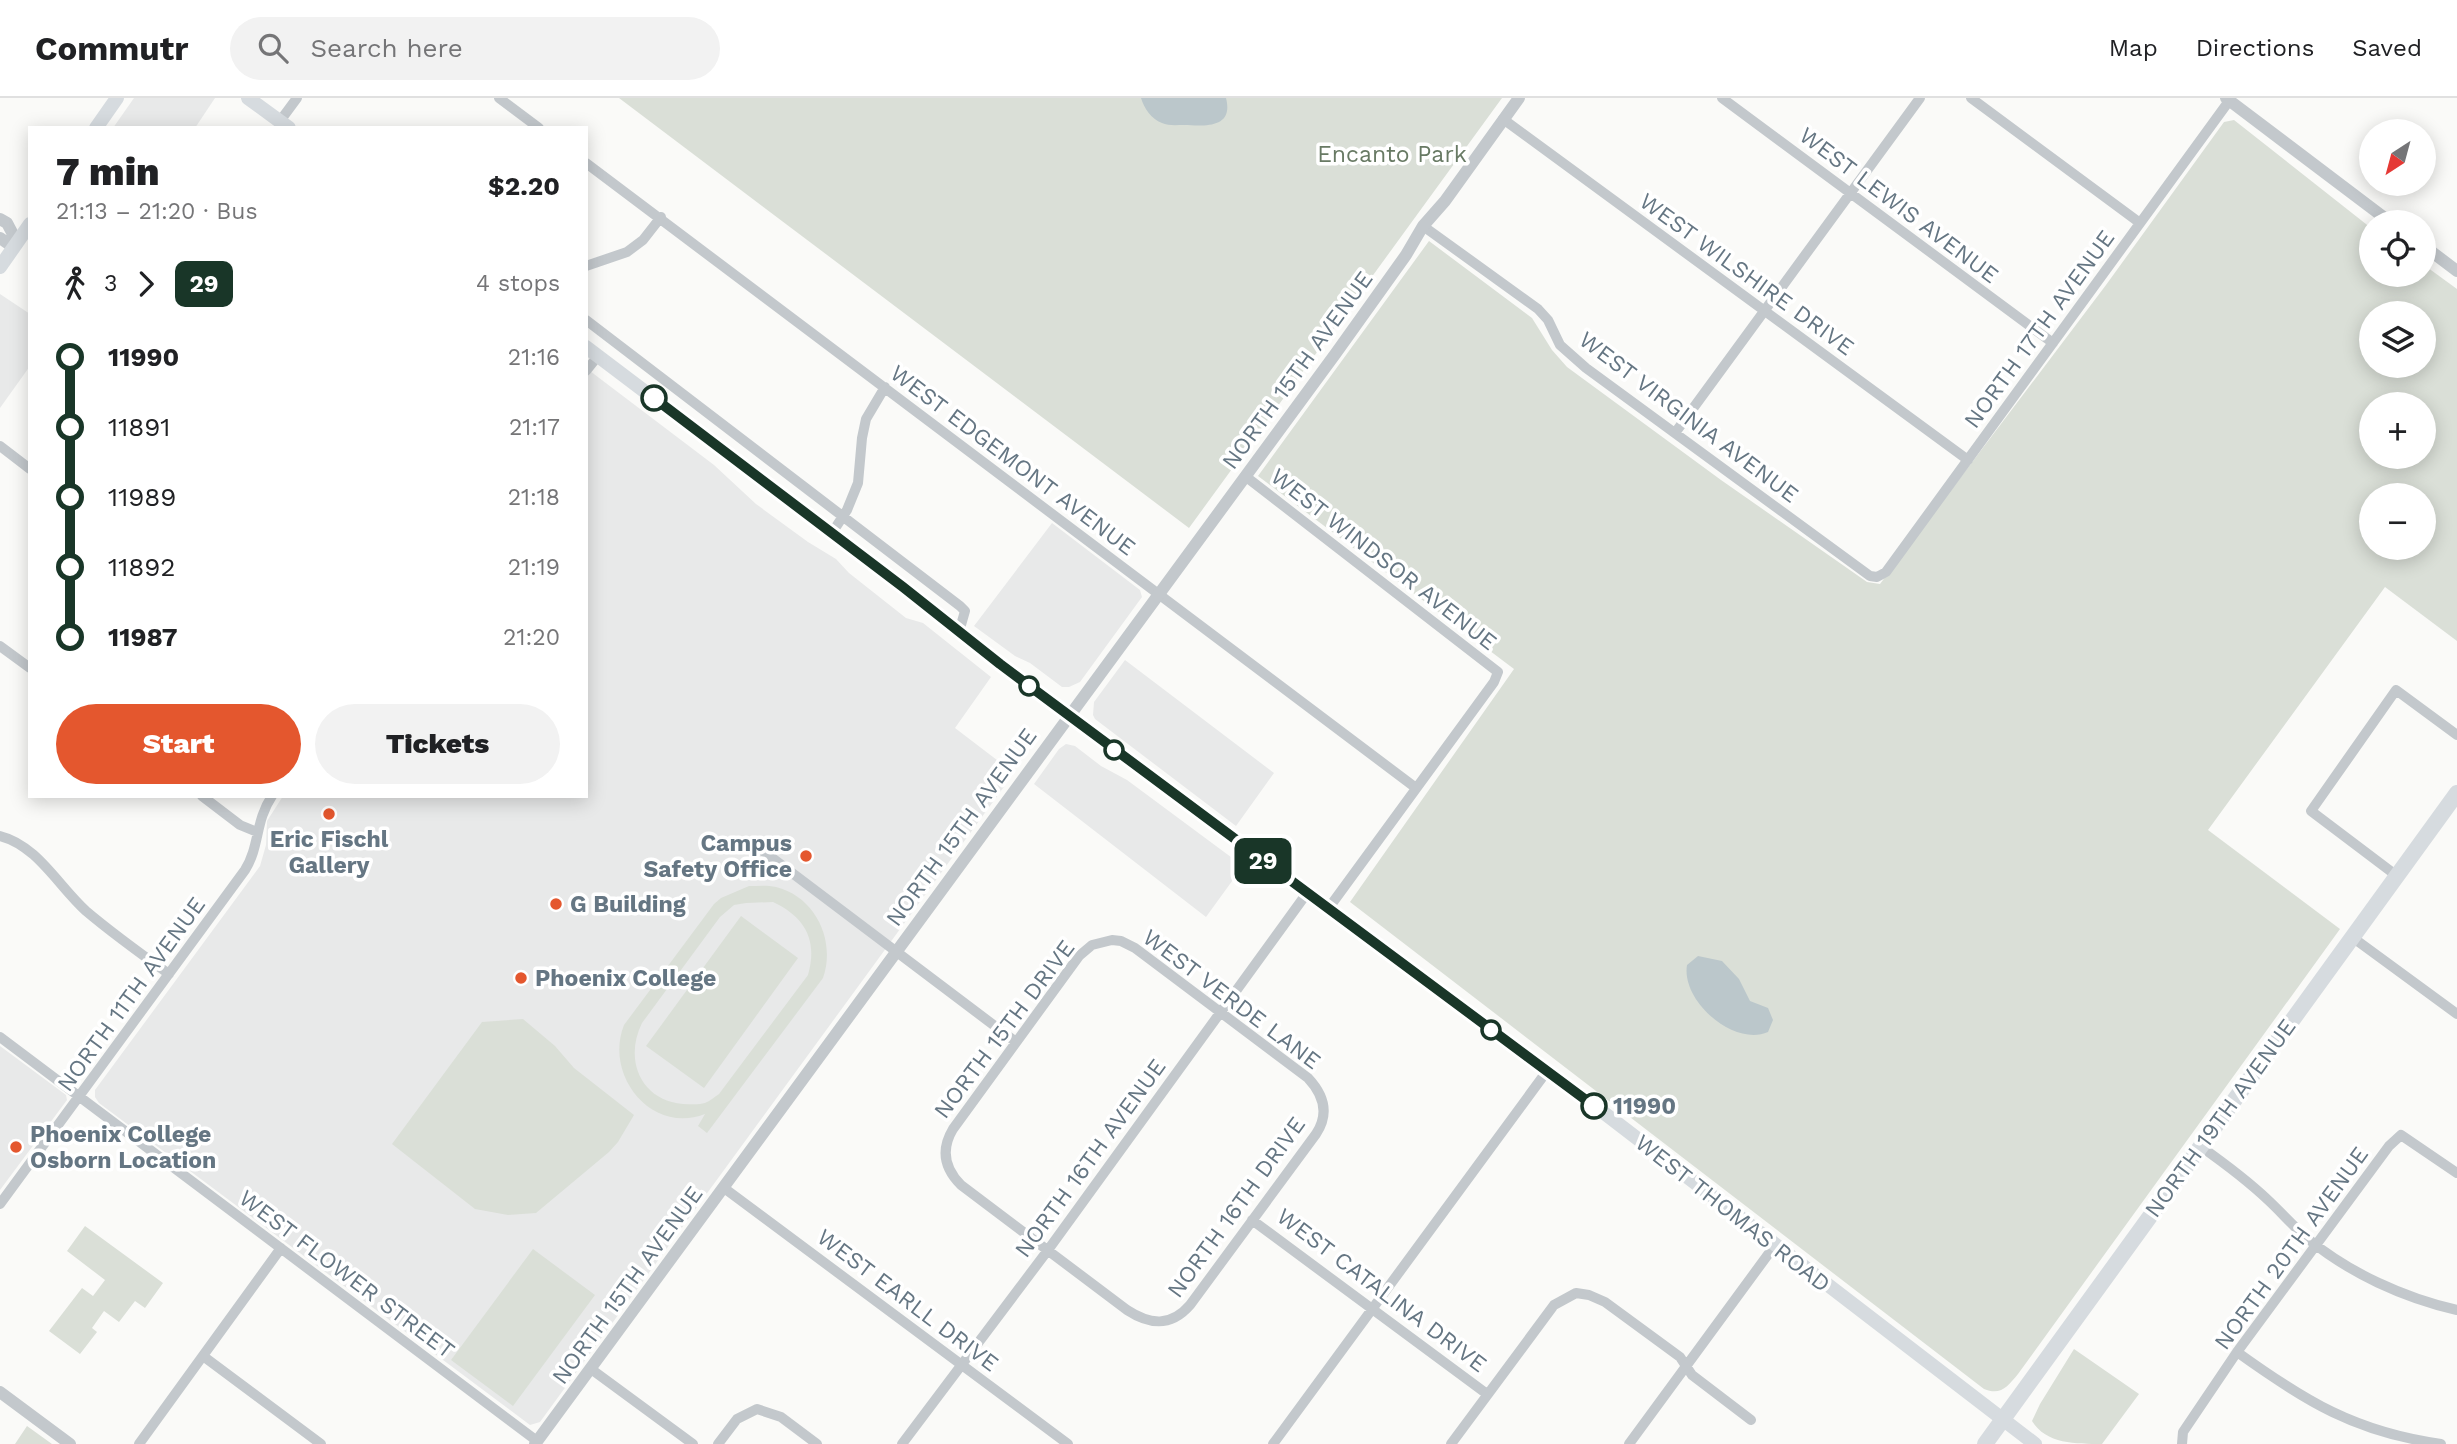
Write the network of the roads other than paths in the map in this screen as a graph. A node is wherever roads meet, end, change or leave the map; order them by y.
1 (117, 98) edge
2 (248, 98) edge
3 (297, 98) edge
4 (499, 98) edge
5 (1519, 98) edge
6 (1722, 98) edge
7 (1920, 98) edge
8 (1971, 98) edge
9 (2228, 99) edge
10 (1503, 120) junction
11 (284, 124) edge
12 (97, 126) edge
13 (536, 126) edge
14 (588, 164) edge
15 (1850, 193) junction
16 (2374, 210) edge
17 (661, 217) junction
18 (0, 219) edge
19 (2140, 223) junction
20 (28, 226) edge
21 (1423, 226) junction
22 (0, 238) edge
23 (15, 245) junction
24 (2436, 255) edge
25 (588, 265) edge
26 (0, 267) edge
27 (2457, 271) edge
28 (1764, 311) junction
29 (588, 322) edge
30 (2053, 343) junction
31 (592, 352) edge
32 (885, 387) junction
33 (1675, 433) junction
34 (0, 446) edge
35 (1968, 460) junction
36 (28, 467) edge
37 (1245, 476) junction
38 (843, 516) junction
39 (832, 533) junction
40 (1877, 577) joint
41 (1158, 596) junction
42 (960, 632) junction
43 (0, 646) edge
44 (28, 667) edge
45 (1069, 715) junction
46 (2457, 735) edge
47 (1416, 788) junction
48 (2457, 793) edge
49 (205, 798) edge
50 (271, 798) edge
51 (257, 832) junction
52 (0, 836) edge
53 (763, 852) dead end
54 (2397, 876) junction
55 (1307, 893) junction
56 (1328, 909) junction
57 (2352, 937) junction
58 (1112, 940) joint
59 (897, 952) junction
60 (169, 974) junction
61 (1221, 1013) junction
62 (2457, 1014) edge
63 (0, 1037) edge
64 (1016, 1042) junction
65 (1547, 1071) junction
66 (79, 1096) junction
67 (1322, 1099) joint
68 (2200, 1146) junction
69 (2457, 1173) edge
70 (724, 1188) junction
71 (0, 1205) edge
72 (1252, 1220) junction
73 (1775, 1245) junction
74 (2317, 1245) junction
75 (281, 1248) junction
76 (1048, 1250) junction
77 (1372, 1309) junction
78 (2457, 1310) edge
79 (2237, 1352) junction
80 (203, 1356) junction
81 (962, 1364) junction
82 (1686, 1366) junction
83 (592, 1369) junction
84 (0, 1392) edge
85 (1487, 1394) junction
86 (1751, 1420) dead end
87 (2002, 1420) junction
88 (536, 1443) edge
89 (2421, 1443) edge
90 (70, 1444) edge
91 (139, 1444) edge
92 (321, 1444) edge
93 (693, 1444) edge
94 (718, 1444) edge
95 (817, 1444) edge
96 (902, 1444) edge
97 (1068, 1444) edge
98 (1273, 1444) edge
99 (1451, 1444) edge
100 (1629, 1444) edge
101 (1984, 1444) edge
102 (2035, 1444) edge
103 (2182, 1444) edge
104 (2441, 1444) edge

1 - 12 main road
2 - 11 main road
3 - 11 street
4 - 13 street
5 - 10 street, NORTH 15TH AVENUE
6 - 15 street, WEST LEWIS AVENUE
7 - 15 street
8 - 19 street
9 - 16 street
9 - 19 street, NORTH 17TH AVENUE
10 - 21 street, NORTH 15TH AVENUE
10 - 28 street, WEST WILSHIRE DRIVE
14 - 17 street, WEST EDGEMONT AVENUE
15 - 28 street
15 - 30 street, WEST LEWIS AVENUE
17 - 25 street
17 - 32 street, WEST EDGEMONT AVENUE
18 - 23 street
19 - 30 street, NORTH 17TH AVENUE
20 - 23 main road
21 - 33 street, WEST VIRGINIA AVENUE
21 - 37 street, NORTH 15TH AVENUE
22 - 23 street
23 - 26 main road
24 - 27 street
28 - 33 street
28 - 35 street, WEST WILSHIRE DRIVE
29 - 38 street
30 - 35 street, NORTH 17TH AVENUE
31 - 39 main road, WEST THOMAS ROAD
32 - 38 street
32 - 41 street, WEST EDGEMONT AVENUE
33 - 40 street, WEST VIRGINIA AVENUE
34 - 36 street
35 - 40 street, NORTH 17TH AVENUE
37 - 41 street, NORTH 15TH AVENUE
37 - 47 street, WEST WINDSOR AVENUE
38 - 39 street
38 - 42 street
39 - 42 main road, WEST THOMAS ROAD
41 - 45 street, NORTH 15TH AVENUE
41 - 47 street, WEST EDGEMONT AVENUE
42 - 45 main road, WEST THOMAS ROAD
43 - 44 street
45 - 55 main road, WEST THOMAS ROAD
45 - 59 street, NORTH 15TH AVENUE
46 - 54 street
47 - 56 street
48 - 54 main road, NORTH 19TH AVENUE
49 - 51 street
50 - 51 street, NORTH 11TH AVENUE
51 - 60 street, NORTH 11TH AVENUE
52 - 60 street
53 - 59 street
54 - 57 main road, NORTH 19TH AVENUE
55 - 56 main road, WEST THOMAS ROAD
55 - 61 street, NORTH 16TH AVENUE
56 - 65 main road, WEST THOMAS ROAD
57 - 62 street
57 - 68 main road, NORTH 19TH AVENUE
58 - 61 street, WEST VERDE LANE
58 - 64 street, NORTH 15TH DRIVE
59 - 64 street
59 - 70 street, NORTH 15TH AVENUE
60 - 66 street, NORTH 11TH AVENUE
61 - 67 street, WEST VERDE LANE
61 - 76 street, NORTH 16TH AVENUE
63 - 66 street, WEST FLOWER STREET
64 - 76 street, NORTH 15TH DRIVE
65 - 73 main road, WEST THOMAS ROAD
65 - 77 street
66 - 71 street, NORTH 11TH AVENUE
66 - 75 street, WEST FLOWER STREET
67 - 72 street, NORTH 16TH DRIVE
68 - 74 street
68 - 87 main road, NORTH 19TH AVENUE
69 - 74 street, NORTH 20TH AVENUE
70 - 81 street, WEST EARLL DRIVE
70 - 83 street, NORTH 15TH AVENUE
72 - 76 street, NORTH 16TH DRIVE
72 - 77 street, WEST CATALINA DRIVE
73 - 82 street
73 - 87 main road, WEST THOMAS ROAD
74 - 78 street
74 - 79 street, NORTH 20TH AVENUE
75 - 80 street
75 - 88 street, WEST FLOWER STREET
76 - 81 street, NORTH 16TH AVENUE
77 - 85 street, WEST CATALINA DRIVE
77 - 98 street
79 - 89 street
79 - 103 street, NORTH 20TH AVENUE
80 - 91 street
80 - 92 street
81 - 96 street, NORTH 16TH AVENUE
81 - 97 street, WEST EARLL DRIVE
82 - 85 street
82 - 86 street
82 - 100 street
83 - 88 street, NORTH 15TH AVENUE
83 - 93 street
84 - 90 street
85 - 99 street
87 - 101 main road, NORTH 19TH AVENUE
87 - 102 main road, WEST THOMAS ROAD
89 - 104 street
94 - 95 street

